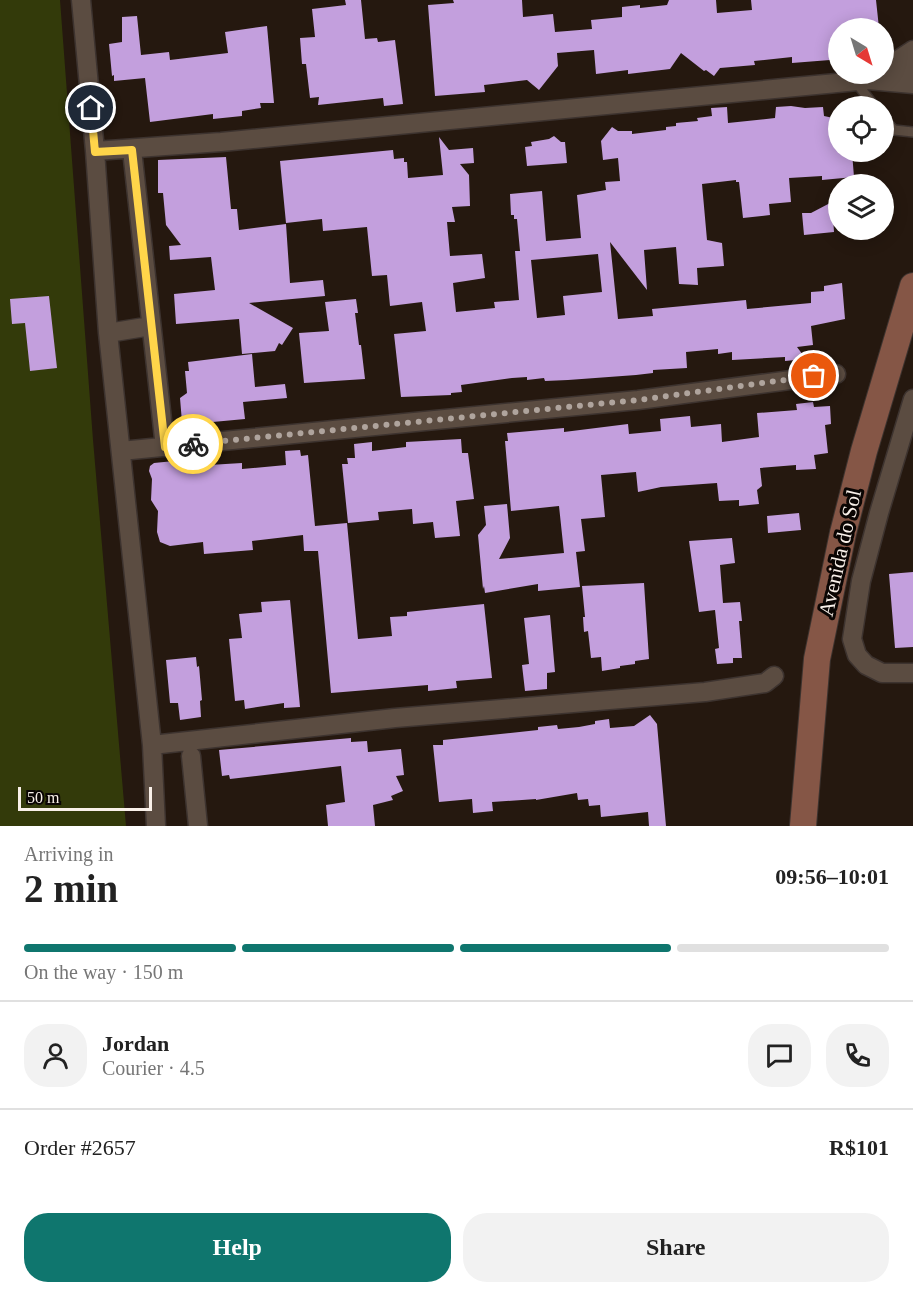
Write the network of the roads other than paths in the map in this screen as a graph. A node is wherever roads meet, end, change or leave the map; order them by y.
1 (81, 0) edge
2 (913, 50) edge
3 (894, 62) edge
4 (913, 69) edge
5 (894, 72) edge
6 (828, 80) edge
7 (894, 80) edge
8 (913, 84) edge
9 (894, 130) edge
10 (913, 132) edge
11 (132, 150) junction
12 (95, 152) junction
13 (913, 286) edge
14 (151, 326) junction
15 (108, 333) junction
16 (836, 374) dead end
17 (913, 399) edge
18 (165, 447) junction
19 (121, 451) junction
20 (913, 673) edge
21 (774, 676) dead end
22 (152, 746) junction
23 (191, 756) dead end
24 (156, 826) edge
25 (198, 826) edge
26 (803, 826) edge

1 - 12 street
2 - 3 street
4 - 5 street
6 - 11 street
7 - 8 street
9 - 10 lane
11 - 12 street
11 - 14 street
12 - 15 street
13 - 26 street, Avenida do Sol
14 - 15 street
14 - 18 street
15 - 19 street
16 - 18 street
17 - 20 street
18 - 19 street
19 - 22 street
21 - 22 street
22 - 24 street
23 - 25 street

